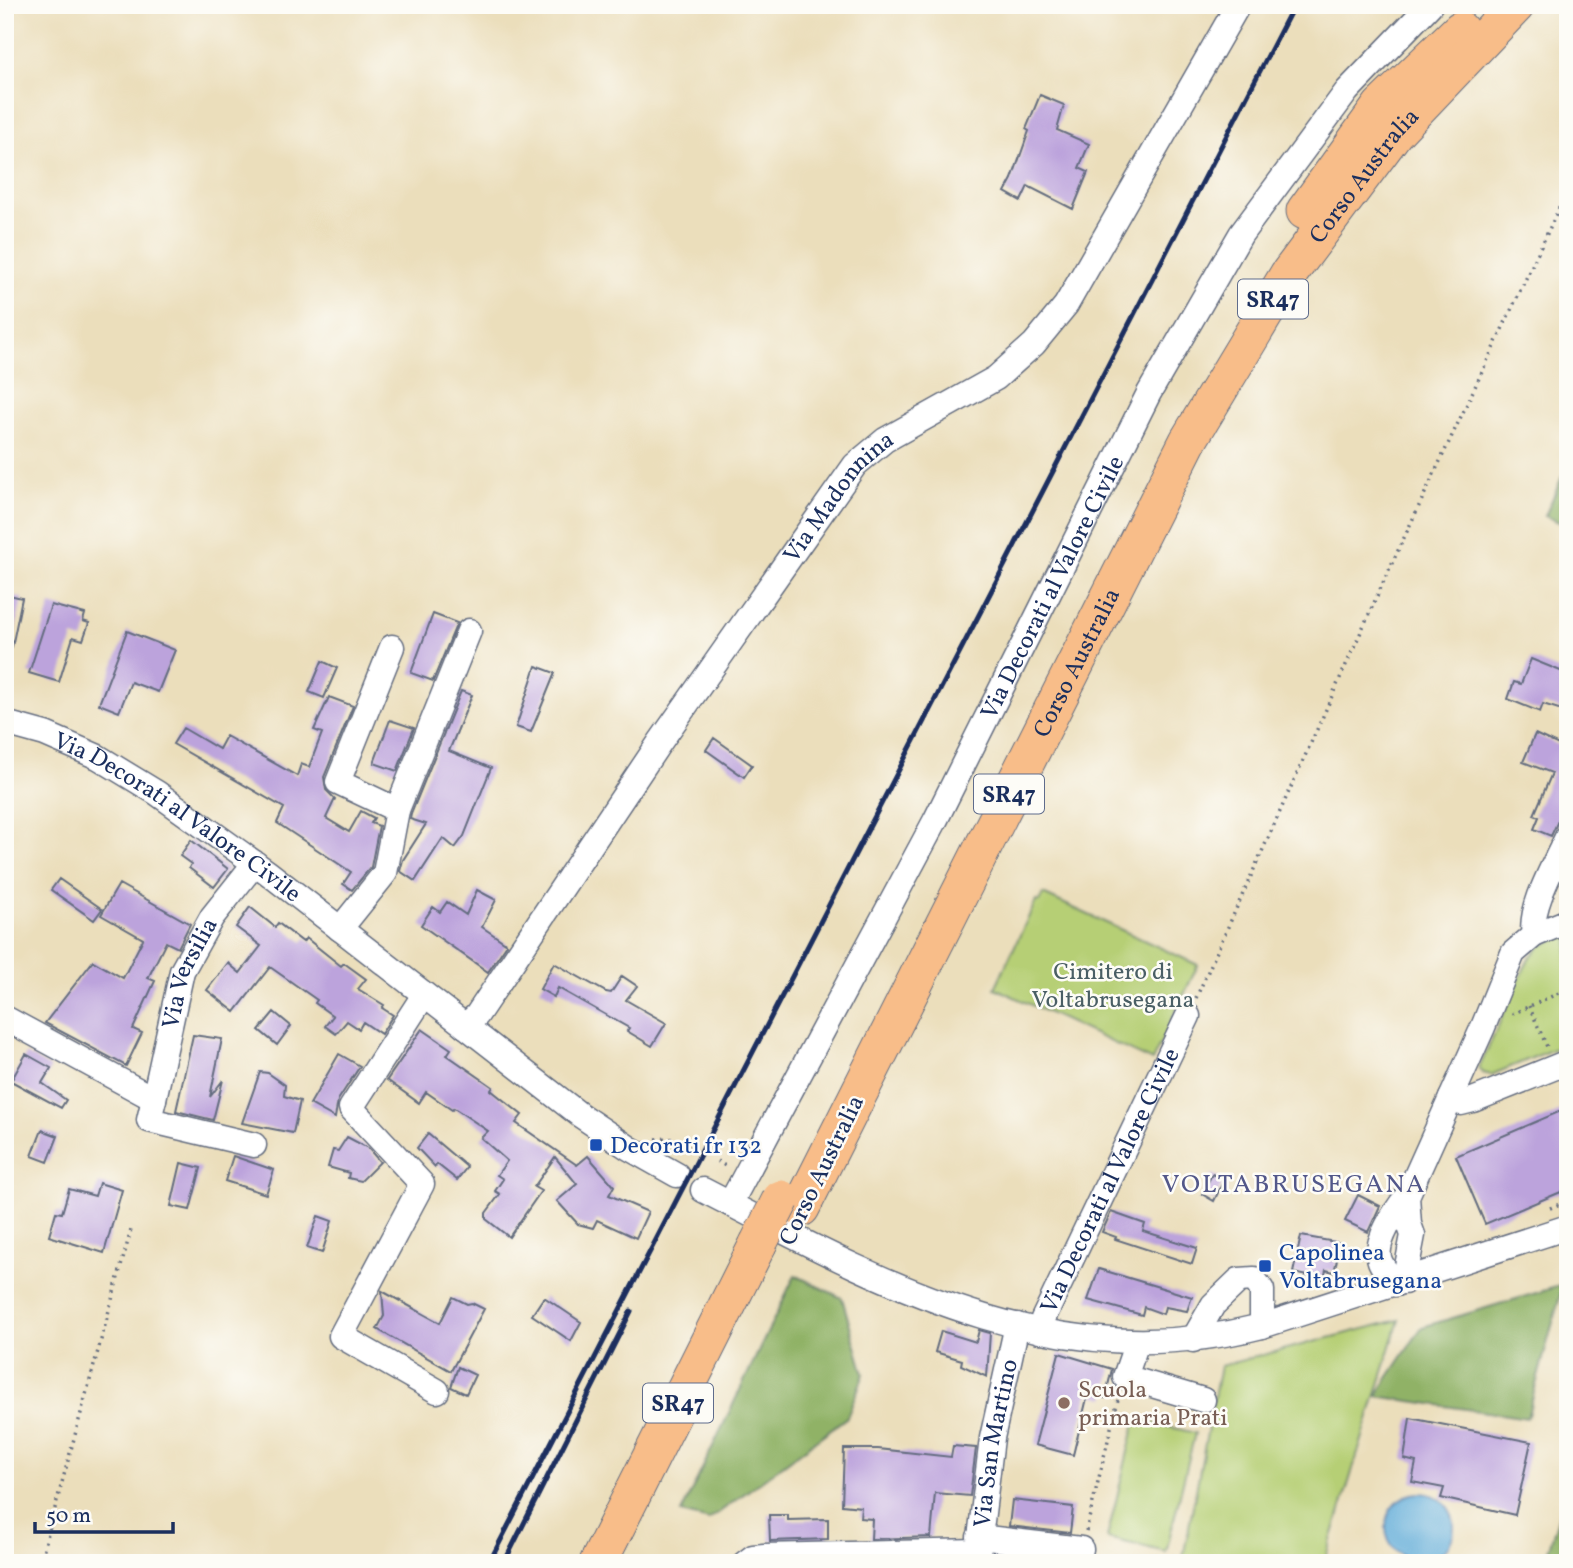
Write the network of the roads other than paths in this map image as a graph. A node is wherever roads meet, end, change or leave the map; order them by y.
1 (1238, 5) edge
2 (1430, 5) edge
3 (1486, 5) edge
4 (1516, 5) edge
5 (469, 631) dead end
6 (392, 647) dead end
7 (5, 723) edge
8 (397, 810) junction
9 (1568, 835) edge
10 (255, 863) junction
11 (1568, 921) edge
12 (340, 929) junction
13 (1534, 934) junction
14 (424, 995) junction
15 (1188, 1016) road end
16 (5, 1018) edge
17 (465, 1026) junction
18 (1562, 1065) edge
19 (1451, 1098) junction
20 (154, 1099) junction
21 (254, 1145) dead end
22 (677, 1175) dead end
23 (703, 1190) dead end
24 (1407, 1196) junction
25 (791, 1203) junction
26 (730, 1204) junction
27 (1568, 1227) edge
28 (1413, 1235) junction
29 (769, 1248) junction
30 (1380, 1248) junction
31 (1461, 1263) junction
32 (1400, 1283) junction
33 (1352, 1299) junction
34 (1262, 1326) junction
35 (1028, 1328) junction
36 (1193, 1340) junction
37 (1136, 1342) junction
38 (437, 1391) dead end
39 (1203, 1400) dead end
40 (1081, 1549) road end
41 (978, 1550) edge
42 (598, 1563) edge
43 (624, 1563) edge
44 (745, 1563) edge

1 - 17 street, Via Madonnina
2 - 26 street, Via Decorati al Valore Civile
3 - 25 highway, Corso Australia / SR47
4 - 25 highway, Corso Australia / SR47
5 - 8 street
6 - 8 street
7 - 10 street, Via Decorati al Valore Civile
8 - 12 street
9 - 13 street
10 - 12 street, Via Decorati al Valore Civile
10 - 20 street, Via Versilia
11 - 13 street
12 - 14 street, Via Decorati al Valore Civile
13 - 19 street
14 - 17 street, Via Decorati al Valore Civile
14 - 38 street
15 - 35 street, Via Decorati al Valore Civile
16 - 20 street
17 - 22 street, Via Decorati al Valore Civile
18 - 19 street
19 - 24 street
20 - 21 street
23 - 26 street, Via Decorati al Valore Civile
24 - 28 street
24 - 30 street
25 - 29 highway, Corso Australia / SR47, bridge
26 - 35 street, Via Decorati al Valore Civile
27 - 31 street, Via Decorati al Valore Civile
28 - 31 street
28 - 32 street
29 - 42 highway, Corso Australia / SR47
29 - 43 highway, Corso Australia / SR47
30 - 32 street
30 - 33 street
31 - 32 street, Via Decorati al Valore Civile
32 - 33 street, Via Decorati al Valore Civile
33 - 34 street, Via Decorati al Valore Civile
34 - 36 street, Via Decorati al Valore Civile
34 - 36 street
35 - 37 street, Via Decorati al Valore Civile
35 - 41 street, Via San Martino
36 - 37 street, Via Decorati al Valore Civile
37 - 39 street
40 - 41 street
41 - 44 street

